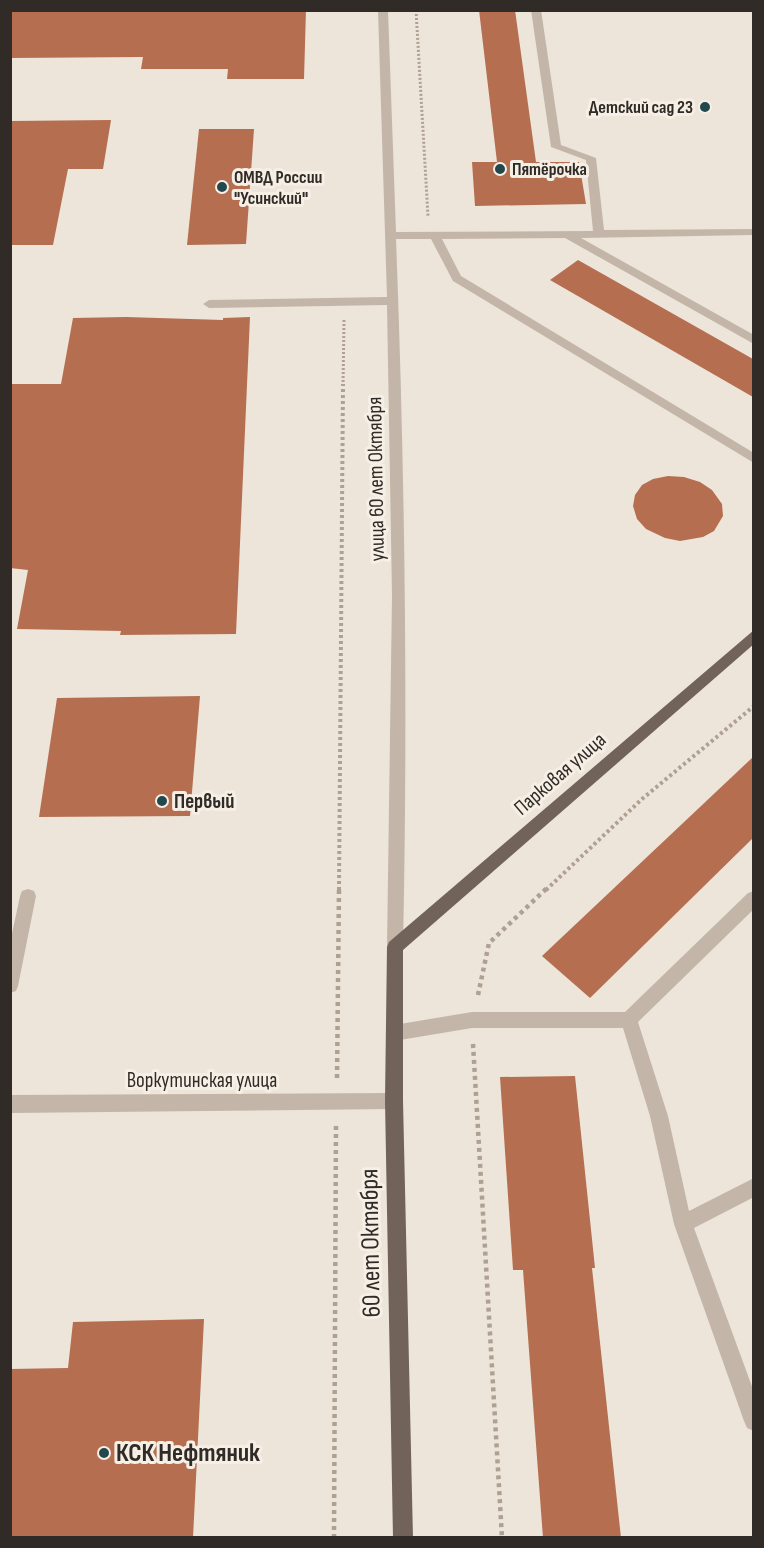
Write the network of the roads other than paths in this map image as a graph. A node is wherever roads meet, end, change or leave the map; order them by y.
1 (383, 10) edge
2 (536, 10) edge
3 (753, 232) edge
4 (567, 234) junction
5 (600, 234) junction
6 (391, 235) junction
7 (435, 236) junction
8 (393, 301) junction
9 (208, 304) dead end
10 (753, 340) edge
11 (753, 459) edge
12 (753, 635) edge
13 (28, 896) dead end
14 (753, 898) edge
15 (395, 947) junction
16 (10, 986) edge
17 (629, 1020) junction
18 (394, 1033) junction
19 (394, 1101) junction
20 (10, 1104) edge
21 (753, 1187) edge
22 (683, 1224) junction
23 (753, 1421) edge
24 (403, 1538) edge

1 - 6 street, улица 60 лет Октября
2 - 5 street
3 - 5 street
4 - 5 street
4 - 7 street
4 - 10 street
6 - 7 street
6 - 8 street, улица 60 лет Октября
7 - 11 street
8 - 9 street
8 - 15 street, улица 60 лет Октября
12 - 15 main road, Парковая улица
13 - 16 street
14 - 17 street
15 - 18 main road, 60 лет Октября
17 - 18 street
17 - 22 street
18 - 19 main road, 60 лет Октября
19 - 20 street, Воркутинская улица
19 - 24 main road, 60 лет Октября
21 - 22 street
22 - 23 street

